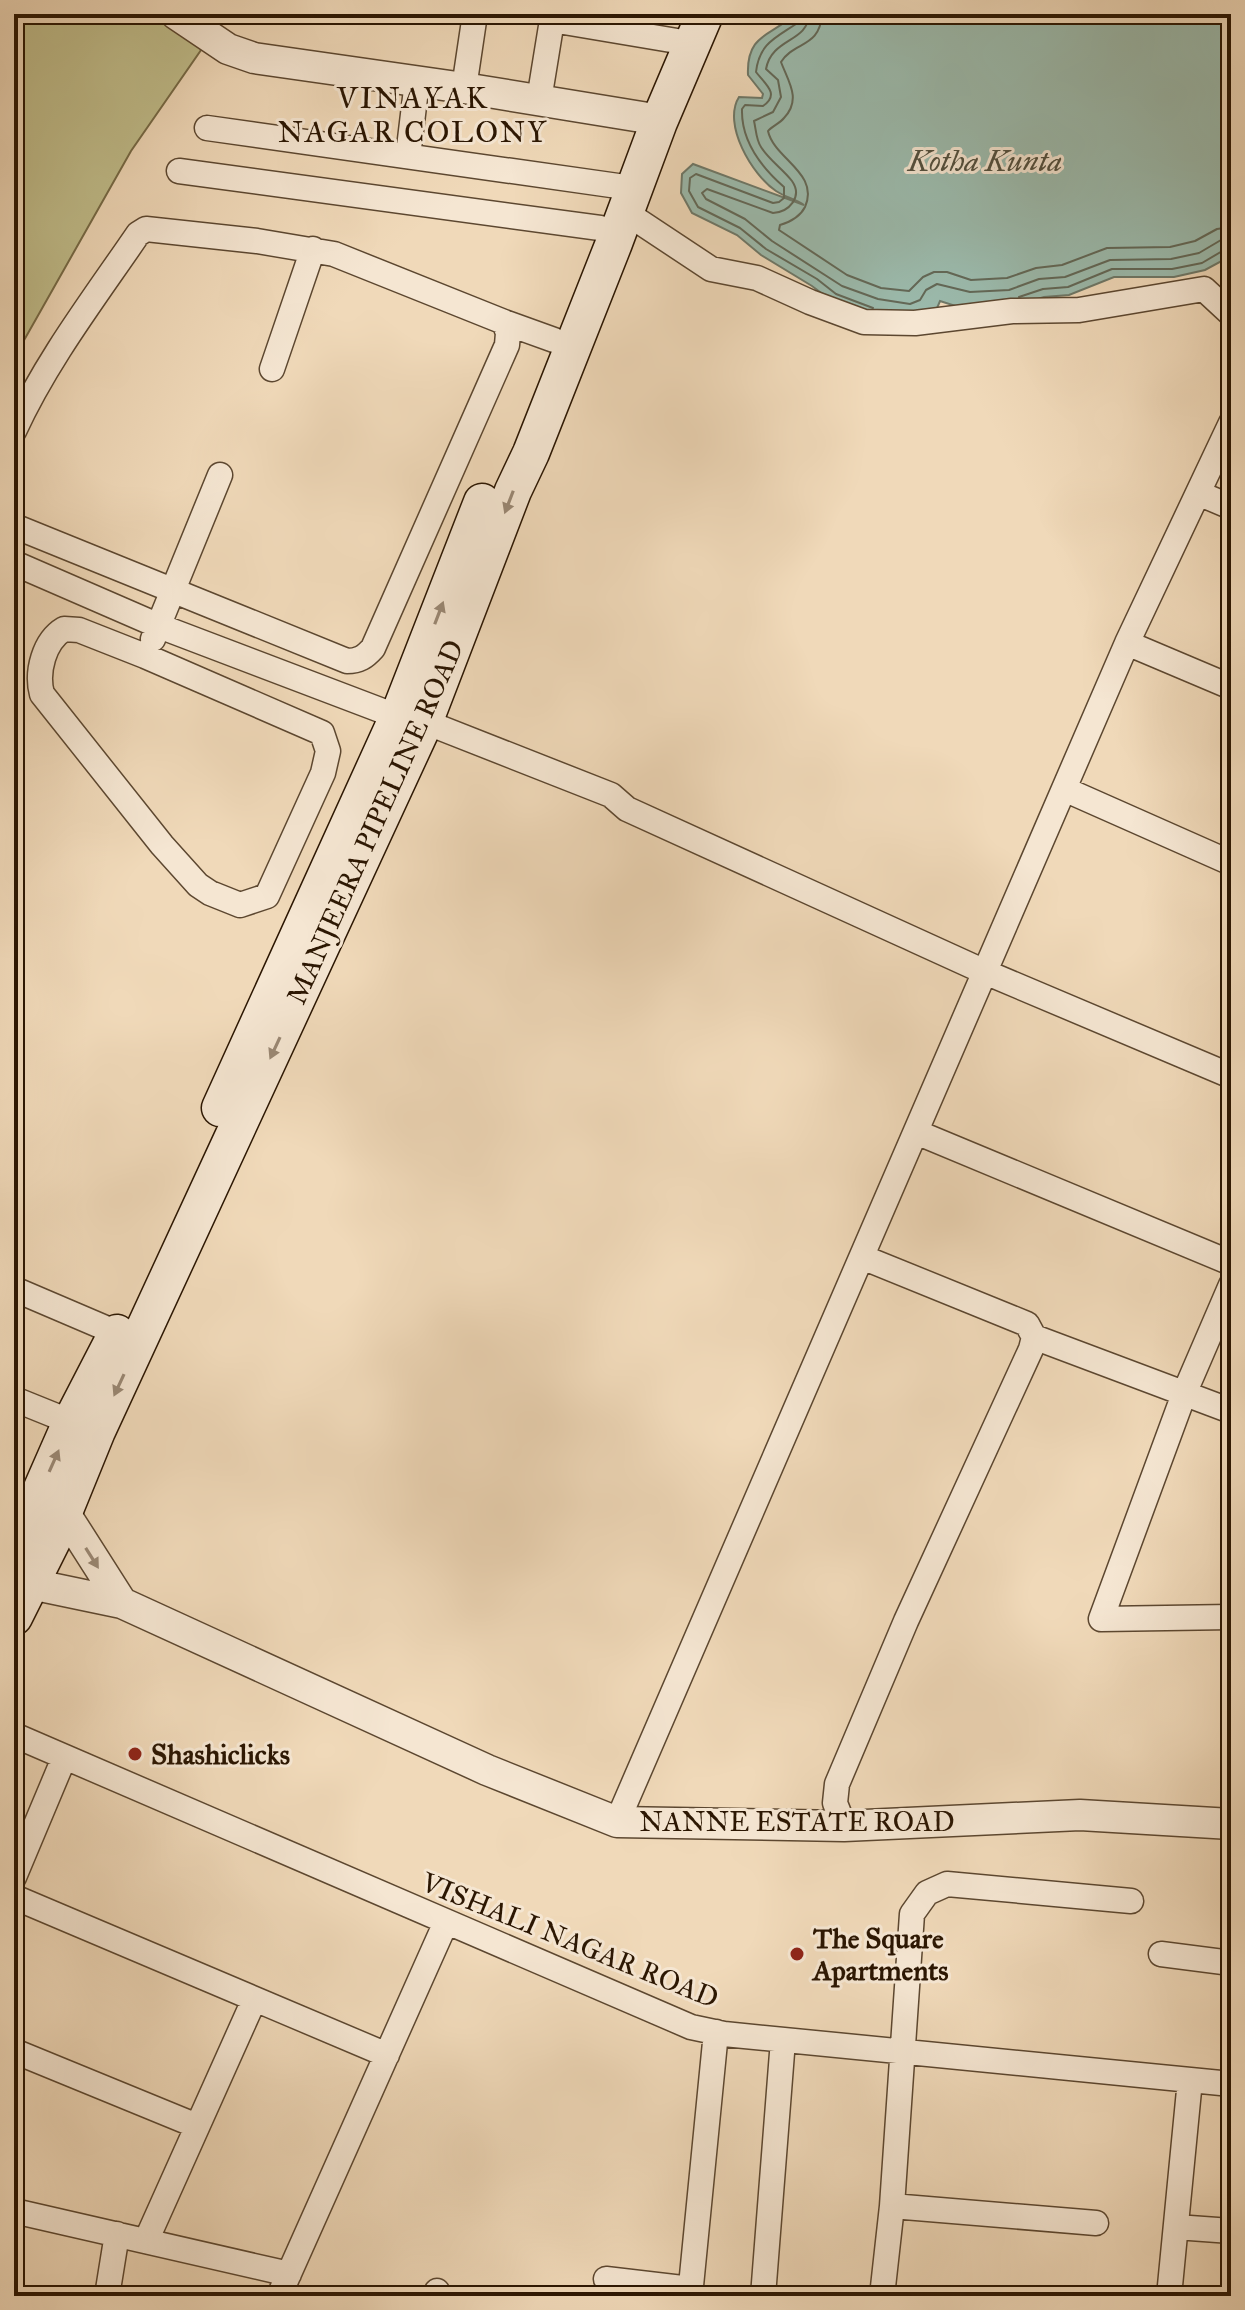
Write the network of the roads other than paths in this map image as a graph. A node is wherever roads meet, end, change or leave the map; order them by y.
1 (176, 14) edge
2 (475, 14) edge
3 (705, 14) edge
4 (552, 17) edge
5 (683, 28) edge
6 (417, 81) junction
7 (464, 88) junction
8 (539, 100) junction
9 (653, 118) junction
10 (207, 128) dead end
11 (408, 156) junction
12 (179, 171) dead end
13 (614, 209) junction
14 (313, 249) junction
15 (1231, 314) edge
16 (504, 322) junction
17 (554, 340) junction
18 (272, 369) dead end
19 (1231, 423) edge
20 (14, 431) edge
21 (521, 447) junction
22 (220, 475) dead end
23 (1198, 493) junction
24 (1231, 507) edge
25 (14, 526) edge
26 (14, 563) edge
27 (174, 590) junction
28 (159, 626) junction
29 (1127, 643) junction
30 (145, 656) junction
31 (1231, 687) edge
32 (405, 722) junction
33 (1064, 789) junction
34 (1231, 863) edge
35 (985, 972) junction
36 (1231, 1076) edge
37 (916, 1132) junction
38 (180, 1224) junction
39 (862, 1257) junction
40 (1231, 1263) edge
41 (1231, 1285) edge
42 (14, 1289) edge
43 (117, 1333) junction
44 (1034, 1337) junction
45 (1184, 1394) junction
46 (14, 1399) edge
47 (1231, 1411) edge
48 (71, 1422) junction
49 (64, 1512) junction
50 (18, 1534) edge
51 (31, 1584) junction
52 (122, 1603) junction
53 (14, 1617) edge
54 (1231, 1617) edge
55 (14, 1735) edge
56 (64, 1758) junction
57 (617, 1822) junction
58 (1231, 1824) edge
59 (844, 1826) junction
60 (14, 1877) edge
61 (14, 1897) edge
62 (1131, 1901) dead end
63 (446, 1922) junction
64 (1161, 1954) dead end
65 (1231, 1963) edge
66 (254, 2000) junction
67 (716, 2032) junction
68 (783, 2040) junction
69 (904, 2050) junction
70 (14, 2051) edge
71 (387, 2055) junction
72 (1190, 2080) junction
73 (1231, 2084) edge
74 (197, 2126) junction
75 (892, 2206) junction
76 (14, 2211) edge
77 (1096, 2223) dead end
78 (1176, 2227) junction
79 (1231, 2231) edge
80 (117, 2234) junction
81 (146, 2241) junction
82 (606, 2279) dead end
83 (284, 2285) edge
84 (691, 2293) edge
85 (107, 2296) edge
86 (763, 2296) edge
87 (882, 2296) edge
88 (1169, 2296) edge

1 - 6 street
2 - 7 street
3 - 9 main road, MANJEERA PIPELINE ROAD
4 - 5 street
4 - 8 street
5 - 9 main road, MANJEERA PIPELINE ROAD
6 - 7 street
6 - 11 street
7 - 8 street
8 - 9 street
9 - 13 main road, MANJEERA PIPELINE ROAD
10 - 11 street
11 - 13 street
12 - 13 street
13 - 15 street
13 - 17 main road, MANJEERA PIPELINE ROAD
13 - 21 main road, MANJEERA PIPELINE ROAD
14 - 16 street
14 - 18 street
14 - 20 street
16 - 17 street
16 - 27 street
17 - 21 main road, MANJEERA PIPELINE ROAD
19 - 23 street
21 - 32 main road, MANJEERA PIPELINE ROAD
22 - 27 street
23 - 24 street
23 - 29 street
25 - 27 street
26 - 28 street
27 - 28 street
28 - 30 street
28 - 32 street
29 - 31 street
29 - 33 street
30 - 30 street
32 - 35 street
32 - 38 main road, MANJEERA PIPELINE ROAD
33 - 34 street
33 - 35 street
35 - 36 street
35 - 37 street
37 - 39 street
37 - 40 street
38 - 43 main road, MANJEERA PIPELINE ROAD
38 -> 49 main road, MANJEERA PIPELINE ROAD
39 - 44 street
39 - 57 street
41 - 45 street
42 - 43 street
43 - 48 main road, MANJEERA PIPELINE ROAD
44 - 45 street
44 - 59 street
45 - 47 street
45 - 54 street
46 - 48 street
50 -> 48 main road, MANJEERA PIPELINE ROAD
49 - 51 main road, MANJEERA PIPELINE ROAD
49 -> 52 street
51 - 52 street, NANNE ESTATE ROAD
51 - 53 main road, MANJEERA PIPELINE ROAD
52 - 57 street, NANNE ESTATE ROAD
55 - 56 street, VISHALI NAGAR ROAD
56 - 60 street
56 - 63 street, VISHALI NAGAR ROAD
57 - 59 street, NANNE ESTATE ROAD
58 - 59 street, NANNE ESTATE ROAD
61 - 66 street
62 - 69 street
63 - 67 street, VISHALI NAGAR ROAD
63 - 71 street
64 - 65 street
66 - 71 street
66 - 74 street
67 - 68 street, VISHALI NAGAR ROAD
67 - 84 street
68 - 69 street, VISHALI NAGAR ROAD
68 - 86 street
69 - 72 street, VISHALI NAGAR ROAD
69 - 75 street
70 - 74 street
71 - 83 street
72 - 73 street, VISHALI NAGAR ROAD
72 - 78 street
74 - 81 street
75 - 77 street
75 - 87 street
76 - 80 street
78 - 79 street
78 - 88 street
80 - 81 street
80 - 85 street
81 - 83 street
82 - 84 street

